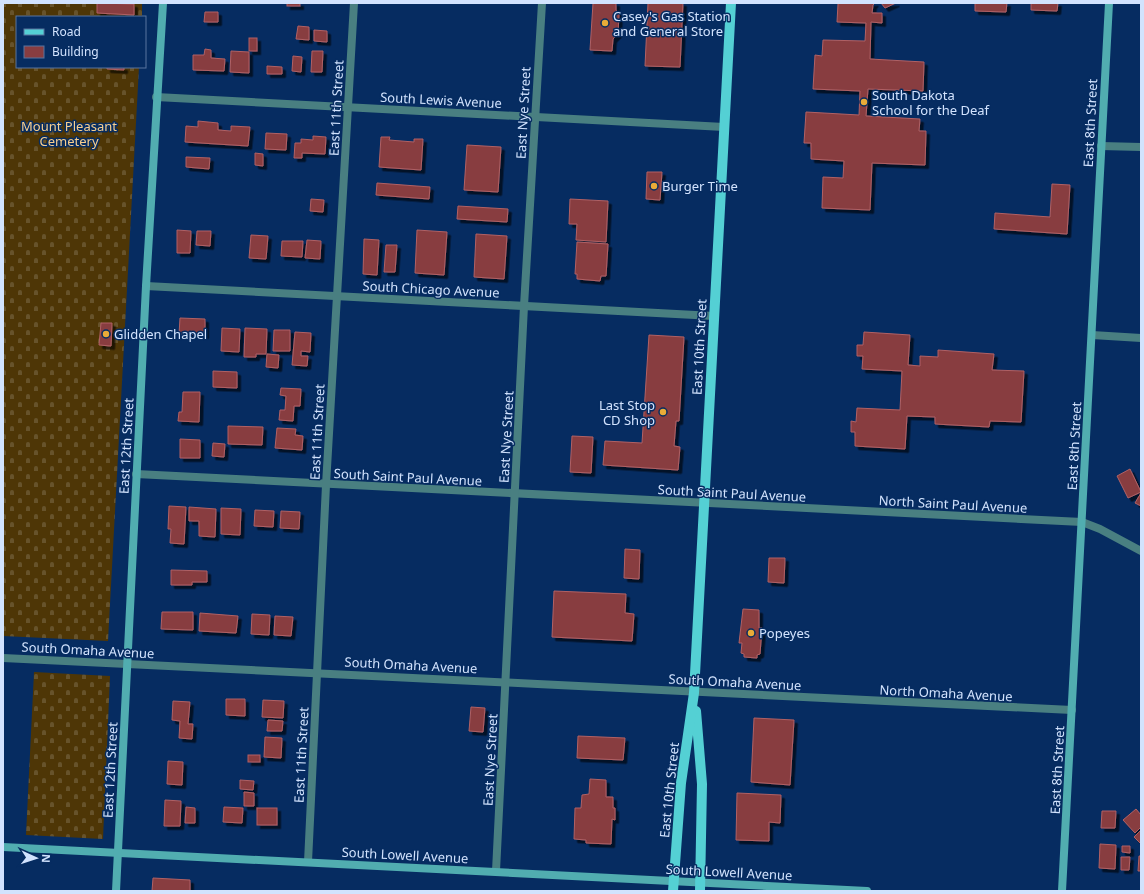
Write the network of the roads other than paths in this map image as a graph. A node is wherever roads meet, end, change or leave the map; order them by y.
1 (163, 3) edge
2 (354, 3) edge
3 (542, 3) edge
4 (731, 3) edge
5 (1109, 3) edge
6 (156, 97) junction
7 (348, 107) junction
8 (535, 118) junction
9 (724, 127) junction
10 (1100, 146) junction
11 (1141, 148) edge
12 (146, 286) junction
13 (337, 296) junction
14 (524, 306) junction
15 (714, 316) junction
16 (1092, 335) junction
17 (1141, 338) edge
18 (136, 474) junction
19 (326, 485) junction
20 (516, 495) junction
21 (704, 504) junction
22 (822, 509) joint
23 (1082, 522) junction
24 (1141, 551) edge
25 (3, 658) edge
26 (127, 664) junction
27 (318, 672) junction
28 (506, 682) junction
29 (694, 693) junction
30 (818, 699) joint
31 (1072, 710) junction
32 (3, 847) edge
33 (118, 853) junction
34 (308, 862) junction
35 (496, 871) junction
36 (673, 886) edge
37 (700, 887) edge
38 (116, 891) edge
39 (867, 891) edge
40 (1062, 891) edge

1 - 6 street, East 12th Street
2 - 7 street, East 11th Street
3 - 8 street, East Nye Street
4 - 9 main road, East 10th Street
5 - 10 street, East 8th Street
6 - 7 street, South Lewis Avenue
6 - 12 street, East 12th Street
7 - 8 street, South Lewis Avenue
7 - 13 street, East 11th Street
8 - 9 street, South Lewis Avenue
8 - 14 street, East Nye Street
9 - 15 main road, East 10th Street
10 - 11 street
10 - 16 street, East 8th Street
12 - 13 street, South Chicago Avenue
12 - 18 street, East 12th Street
13 - 14 street, South Chicago Avenue
13 - 19 street, East 11th Street
14 - 15 street, South Chicago Avenue
14 - 20 street, East Nye Street
15 - 21 main road, East 10th Street
16 - 17 street
16 - 23 street, East 8th Street
18 - 19 street, South Saint Paul Avenue
18 - 26 street, East 12th Street
19 - 20 street, South Saint Paul Avenue
19 - 27 street, East 11th Street
20 - 21 street, South Saint Paul Avenue
20 - 28 street, East Nye Street
21 - 22 street, South Saint Paul Avenue
21 - 29 main road, East 10th Street
22 - 23 street, North Saint Paul Avenue
23 - 24 street, North Saint Paul Avenue
23 - 31 street, East 8th Street
25 - 26 street, South Omaha Avenue
26 - 27 street, South Omaha Avenue
26 - 33 street, East 12th Street
27 - 28 street, South Omaha Avenue
27 - 34 street, East 11th Street
28 - 29 street, South Omaha Avenue
28 - 35 street, East Nye Street
29 - 30 street, South Omaha Avenue
29 - 36 main road, East 10th Street
29 - 37 main road, East 10th Street
30 - 31 street, North Omaha Avenue
31 - 40 street, East 8th Street
32 - 33 street, South Lowell Avenue
33 - 34 street, South Lowell Avenue
33 - 38 street, East 12th Street
34 - 35 street, South Lowell Avenue
35 - 36 street, South Lowell Avenue
36 - 37 street, South Lowell Avenue
37 - 39 street, South Lowell Avenue

